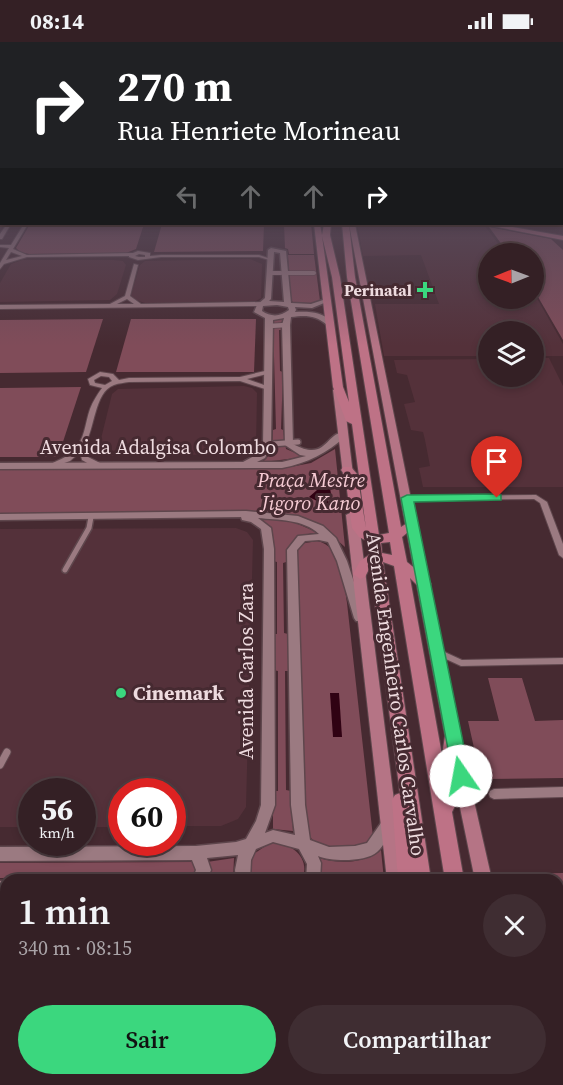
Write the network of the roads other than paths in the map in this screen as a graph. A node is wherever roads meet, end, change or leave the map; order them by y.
1 (6, 248) edge
2 (319, 248) edge
3 (320, 248) edge
4 (330, 248) edge
5 (350, 248) edge
6 (353, 248) edge
7 (11, 249) junction
8 (27, 256) junction
9 (133, 256) junction
10 (146, 258) junction
11 (269, 259) junction
12 (354, 264) junction
13 (136, 265) junction
14 (1, 266) edge
15 (332, 267) junction
16 (269, 273) junction
17 (281, 273) dead end
18 (288, 273) dead end
19 (318, 275) junction
20 (362, 279) junction
21 (127, 297) junction
22 (326, 301) junction
23 (262, 304) junction
24 (288, 305) junction
25 (101, 306) junction
26 (147, 306) junction
27 (0, 307) edge
28 (341, 309) junction
29 (288, 315) junction
30 (269, 321) junction
31 (329, 322) junction
32 (286, 325) junction
33 (331, 340) junction
34 (268, 372) junction
35 (240, 379) junction
36 (115, 380) junction
37 (94, 386) junction
38 (106, 387) junction
39 (338, 387) junction
40 (268, 388) junction
41 (98, 395) junction
42 (343, 434) junction
43 (359, 440) junction
44 (294, 442) junction
45 (263, 446) junction
46 (83, 448) junction
47 (321, 452) junction
48 (0, 466) edge
49 (51, 466) junction
50 (99, 466) junction
51 (240, 466) junction
52 (347, 470) junction
53 (407, 498) junction
54 (236, 516) junction
55 (0, 517) edge
56 (91, 517) junction
57 (412, 524) junction
58 (395, 537) junction
59 (375, 538) junction
60 (332, 540) junction
61 (563, 555) edge
62 (378, 559) junction
63 (399, 561) junction
64 (65, 570) dead end
65 (360, 574) junction
66 (424, 584) junction
67 (365, 633) junction
68 (436, 651) junction
69 (563, 661) edge
70 (396, 708) junction
71 (452, 735) junction
72 (7, 752) dead end
73 (0, 765) edge
74 (563, 792) edge
75 (494, 794) dead end
76 (388, 824) junction
77 (446, 832) junction
78 (253, 844) junction
79 (304, 845) junction
80 (196, 853) junction
81 (0, 854) edge
82 (200, 874) edge
83 (243, 874) edge
84 (313, 874) edge
85 (395, 874) edge
86 (407, 874) edge
87 (420, 874) edge
88 (454, 874) edge
89 (483, 874) edge

1 - 7 street
2 - 19 highway, Avenida Engenheiro Carlos Carvalho
3 - 15 highway
4 - 15 highway, Avenida Engenheiro Carlos Carvalho
5 - 12 highway, Avenida Engenheiro Carlos Carvalho
6 - 12 main road, Avenida Engenheiro Carlos Carvalho
7 - 8 street
7 - 14 street
8 - 9 street
8 - 14 street
9 - 10 street
9 - 13 street
10 - 11 street
10 - 13 street
11 - 16 street
11 - 24 street
12 - 15 highway
12 - 20 highway
12 - 20 main road, Avenida Engenheiro Carlos Carvalho
12 - 58 highway, Avenida Engenheiro Carlos Carvalho
13 - 21 street
15 - 19 highway
15 - 28 highway, Avenida Engenheiro Carlos Carvalho
16 - 17 street
16 - 23 street
18 - 19 street
19 - 22 highway, Avenida Engenheiro Carlos Carvalho
20 - 53 main road, Avenida Engenheiro Carlos Carvalho
21 - 25 street
21 - 26 street
22 - 24 street
22 - 31 highway, Avenida Engenheiro Carlos Carvalho
23 - 24 street
23 - 26 street
23 - 30 street
24 - 29 street
25 - 26 street
25 - 27 street
28 - 33 highway
28 - 43 highway, Avenida Engenheiro Carlos Carvalho
29 - 30 street
29 - 31 street
29 - 32 street
30 - 32 street
30 - 34 street
31 - 33 highway, Avenida Engenheiro Carlos Carvalho
32 - 44 street
33 - 39 highway, Avenida Engenheiro Carlos Carvalho
34 - 35 street
34 - 40 street
35 - 36 street
35 - 40 street
36 - 37 street
36 - 38 street
37 - 38 street
37 - 41 street
38 - 41 street
39 - 42 main road, Avenida Engenheiro Carlos Carvalho
39 - 43 highway
40 - 45 street
41 - 46 street
42 - 47 street, Avenida Adalgisa Colombo
42 - 52 main road, Avenida Engenheiro Carlos Carvalho
43 - 59 highway, Avenida Engenheiro Carlos Carvalho
44 - 45 street
44 - 47 street
45 - 51 street
46 - 49 street
46 - 50 street
47 - 51 street, Avenida Adalgisa Colombo
48 - 49 street, Avenida Adalgisa Colombo
49 - 50 street, Avenida Adalgisa Colombo
50 - 51 street, Avenida Adalgisa Colombo
52 - 59 highway
52 - 65 main road, Avenida Engenheiro Carlos Carvalho
53 - 57 main road, Avenida Engenheiro Carlos Carvalho
53 - 61 street
54 - 56 street
54 - 60 street
54 - 78 street, Avenida Carlos Zara
55 - 56 street
56 - 64 street
57 - 58 highway
57 - 66 main road, Avenida Engenheiro Carlos Carvalho
58 - 59 highway
58 - 63 highway, Avenida Engenheiro Carlos Carvalho
59 - 62 highway, Avenida Engenheiro Carlos Carvalho
60 - 67 street
60 - 79 street
62 - 63 highway
62 - 65 highway
62 - 70 highway, Avenida Engenheiro Carlos Carvalho
63 - 66 highway
63 - 77 highway, Avenida Engenheiro Carlos Carvalho
65 - 67 main road, Avenida Engenheiro Carlos Carvalho
66 - 68 main road, Avenida Engenheiro Carlos Carvalho
67 - 76 main road, Avenida Engenheiro Carlos Carvalho
68 - 69 street
68 - 71 main road, Avenida Engenheiro Carlos Carvalho
70 - 86 highway
70 - 87 highway, Avenida Engenheiro Carlos Carvalho
71 - 77 highway
71 - 89 main road, Avenida Engenheiro Carlos Carvalho
72 - 73 street
74 - 75 street
76 - 79 street
76 - 85 main road, Avenida Engenheiro Carlos Carvalho
77 - 88 highway, Avenida Engenheiro Carlos Carvalho
78 - 79 street
78 - 80 street
78 - 83 street
79 - 84 street
80 - 81 street
80 - 82 street

